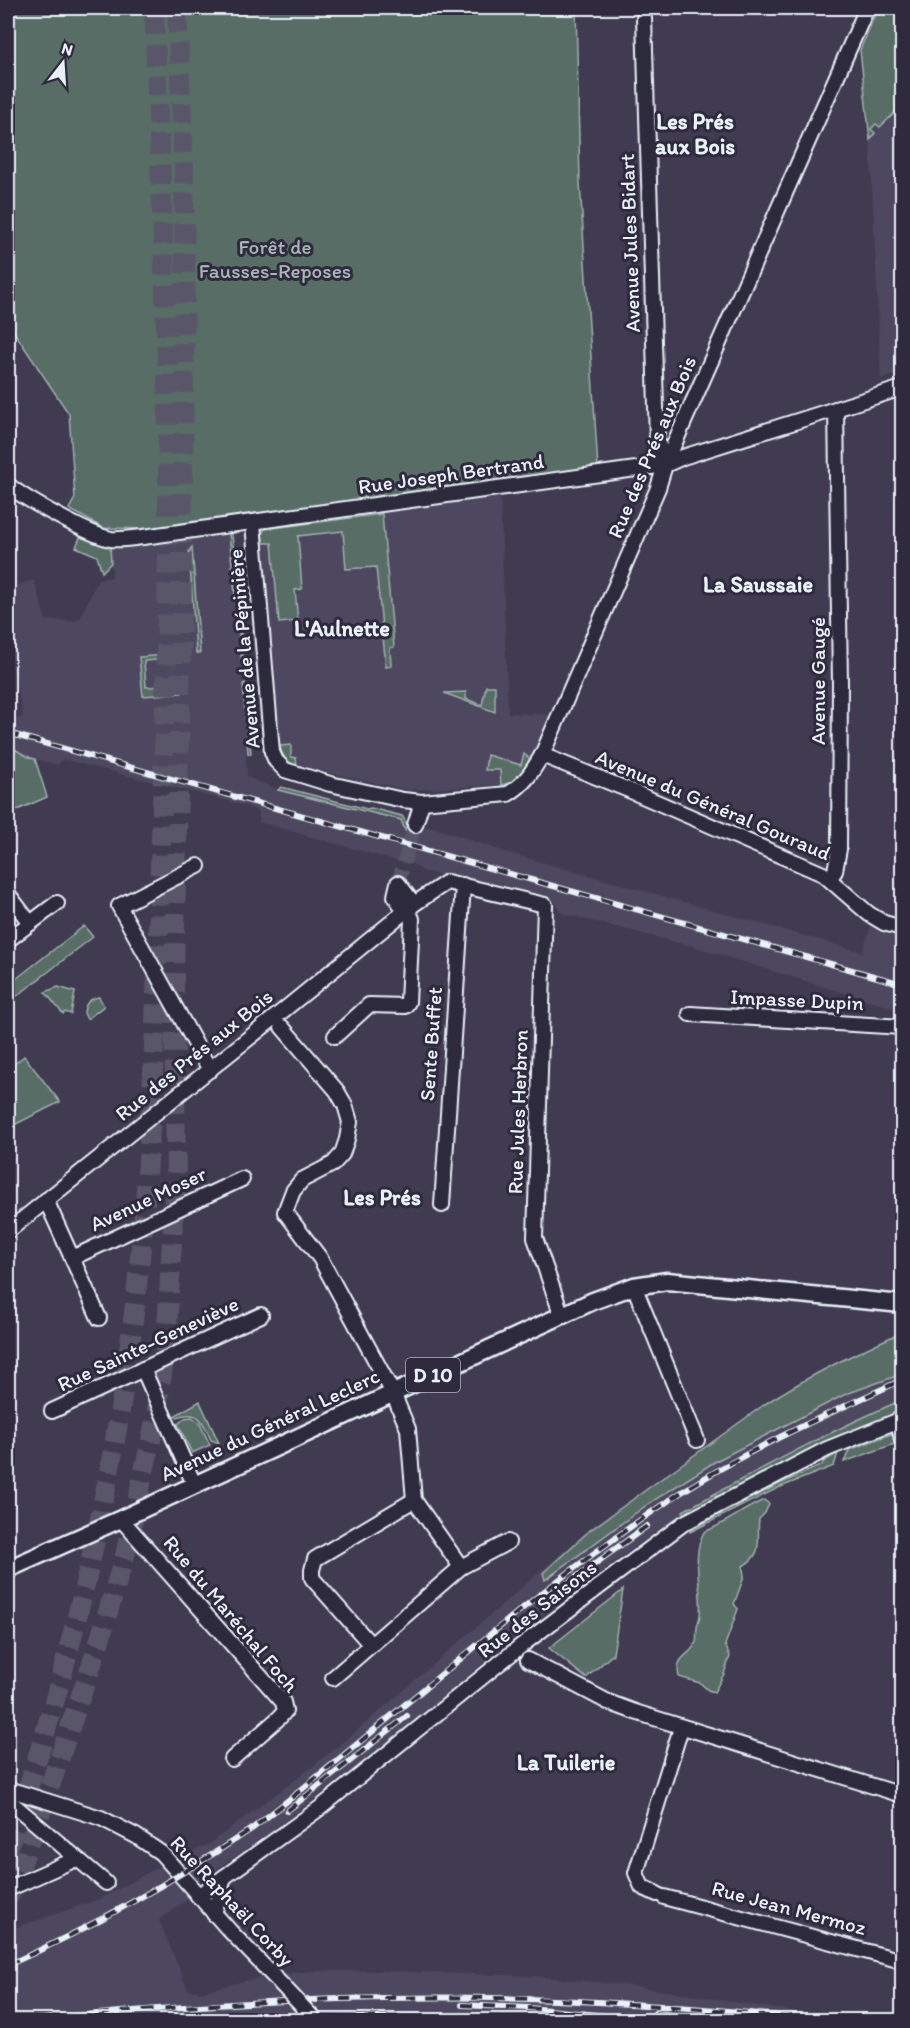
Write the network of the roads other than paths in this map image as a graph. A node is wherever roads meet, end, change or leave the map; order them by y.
1 (867, 8) edge
2 (644, 18) dead end
3 (903, 388) edge
4 (836, 410) junction
5 (665, 465) junction
6 (8, 485) edge
7 (253, 523) junction
8 (542, 755) junction
9 (422, 802) junction
10 (415, 825) tunnel mouth
11 (198, 866) dead end
12 (830, 878) junction
13 (463, 885) junction
14 (8, 894) edge
15 (57, 903) dead end
16 (409, 908) junction
17 (30, 923) junction
18 (896, 927) edge
19 (8, 940) edge
20 (690, 1014) dead end
21 (282, 1027) dead end
22 (903, 1027) edge
23 (335, 1036) dead end
24 (210, 1070) junction
25 (242, 1179) dead end
26 (45, 1200) junction
27 (441, 1205) dead end
28 (8, 1231) edge
29 (72, 1258) junction
30 (634, 1286) junction
31 (903, 1304) edge
32 (261, 1315) dead end
33 (562, 1316) junction
34 (99, 1318) dead end
35 (143, 1369) junction
36 (393, 1393) junction
37 (52, 1411) dead end
38 (901, 1420) edge
39 (697, 1440) dead end
40 (903, 1440) edge
41 (194, 1484) junction
42 (414, 1500) junction
43 (121, 1519) junction
44 (508, 1542) dead end
45 (461, 1567) junction
46 (8, 1569) edge
47 (371, 1644) junction
48 (528, 1660) dead end
49 (333, 1678) dead end
50 (681, 1728) junction
51 (232, 1759) dead end
52 (8, 1789) edge
53 (903, 1795) edge
54 (8, 1800) edge
55 (76, 1858) junction
56 (224, 1877) junction
57 (106, 1883) dead end
58 (8, 1889) edge
59 (198, 1896) junction
60 (214, 1914) junction
61 (903, 1961) edge
62 (315, 2020) edge

1 - 5 street, Rue des Prés aux Bois
2 - 5 street, Avenue Jules Bidart
3 - 4 street, Rue Joseph Bertrand
4 - 5 street, Rue Joseph Bertrand
4 - 12 street, Avenue Gaugé
5 - 7 street, Rue Joseph Bertrand
5 - 8 street, Rue des Prés aux Bois
6 - 7 street, Rue Joseph Bertrand
7 - 9 street, Avenue de la Pépinière
8 - 9 street, Rue des Prés aux Bois
8 - 12 street, Avenue du Général Gouraud
9 - 10 street
11 - 24 street
12 - 18 street, Avenue du Général Gouraud
13 - 16 street, Rue des Prés aux Bois
13 - 27 street, Sente Buffet
13 - 33 street, Rue Jules Herbron
14 - 17 street
15 - 17 street
16 - 23 street
16 - 24 street, Rue des Prés aux Bois
17 - 19 street
20 - 22 street, Impasse Dupin
21 - 36 street
24 - 26 street, Rue des Prés aux Bois
25 - 29 street, Avenue Moser
26 - 28 street, Rue des Prés aux Bois
26 - 29 street
29 - 34 street
30 - 31 main road, Avenue du Général Leclerc / D 10
30 - 33 main road, Avenue du Général Leclerc / D 10
30 - 39 street
32 - 35 street, Rue Sainte-Geneviève
33 - 36 main road, Avenue du Général Leclerc / D 10
35 - 37 street, Rue Sainte-Geneviève
35 - 41 street
36 - 41 main road, Avenue du Général Leclerc / D 10
36 - 42 street
38 - 40 street
38 - 56 street, Rue des Saisons
41 - 43 main road, Avenue du Général Leclerc / D 10
42 - 45 street
42 - 47 street
43 - 46 main road, Avenue du Général Leclerc / D 10
43 - 51 street, Rue du Maréchal Foch
44 - 45 street
45 - 47 street
47 - 49 street
48 - 50 street
50 - 53 street
50 - 61 street, Rue Jean Mermoz
52 - 59 street, Rue Raphaël Corby
54 - 55 street
55 - 57 street
55 - 58 street
56 - 59 street, Rue des Saisons
56 - 60 street
59 - 60 street, Rue Raphaël Corby
60 - 62 street, Rue Raphaël Corby, bridge

